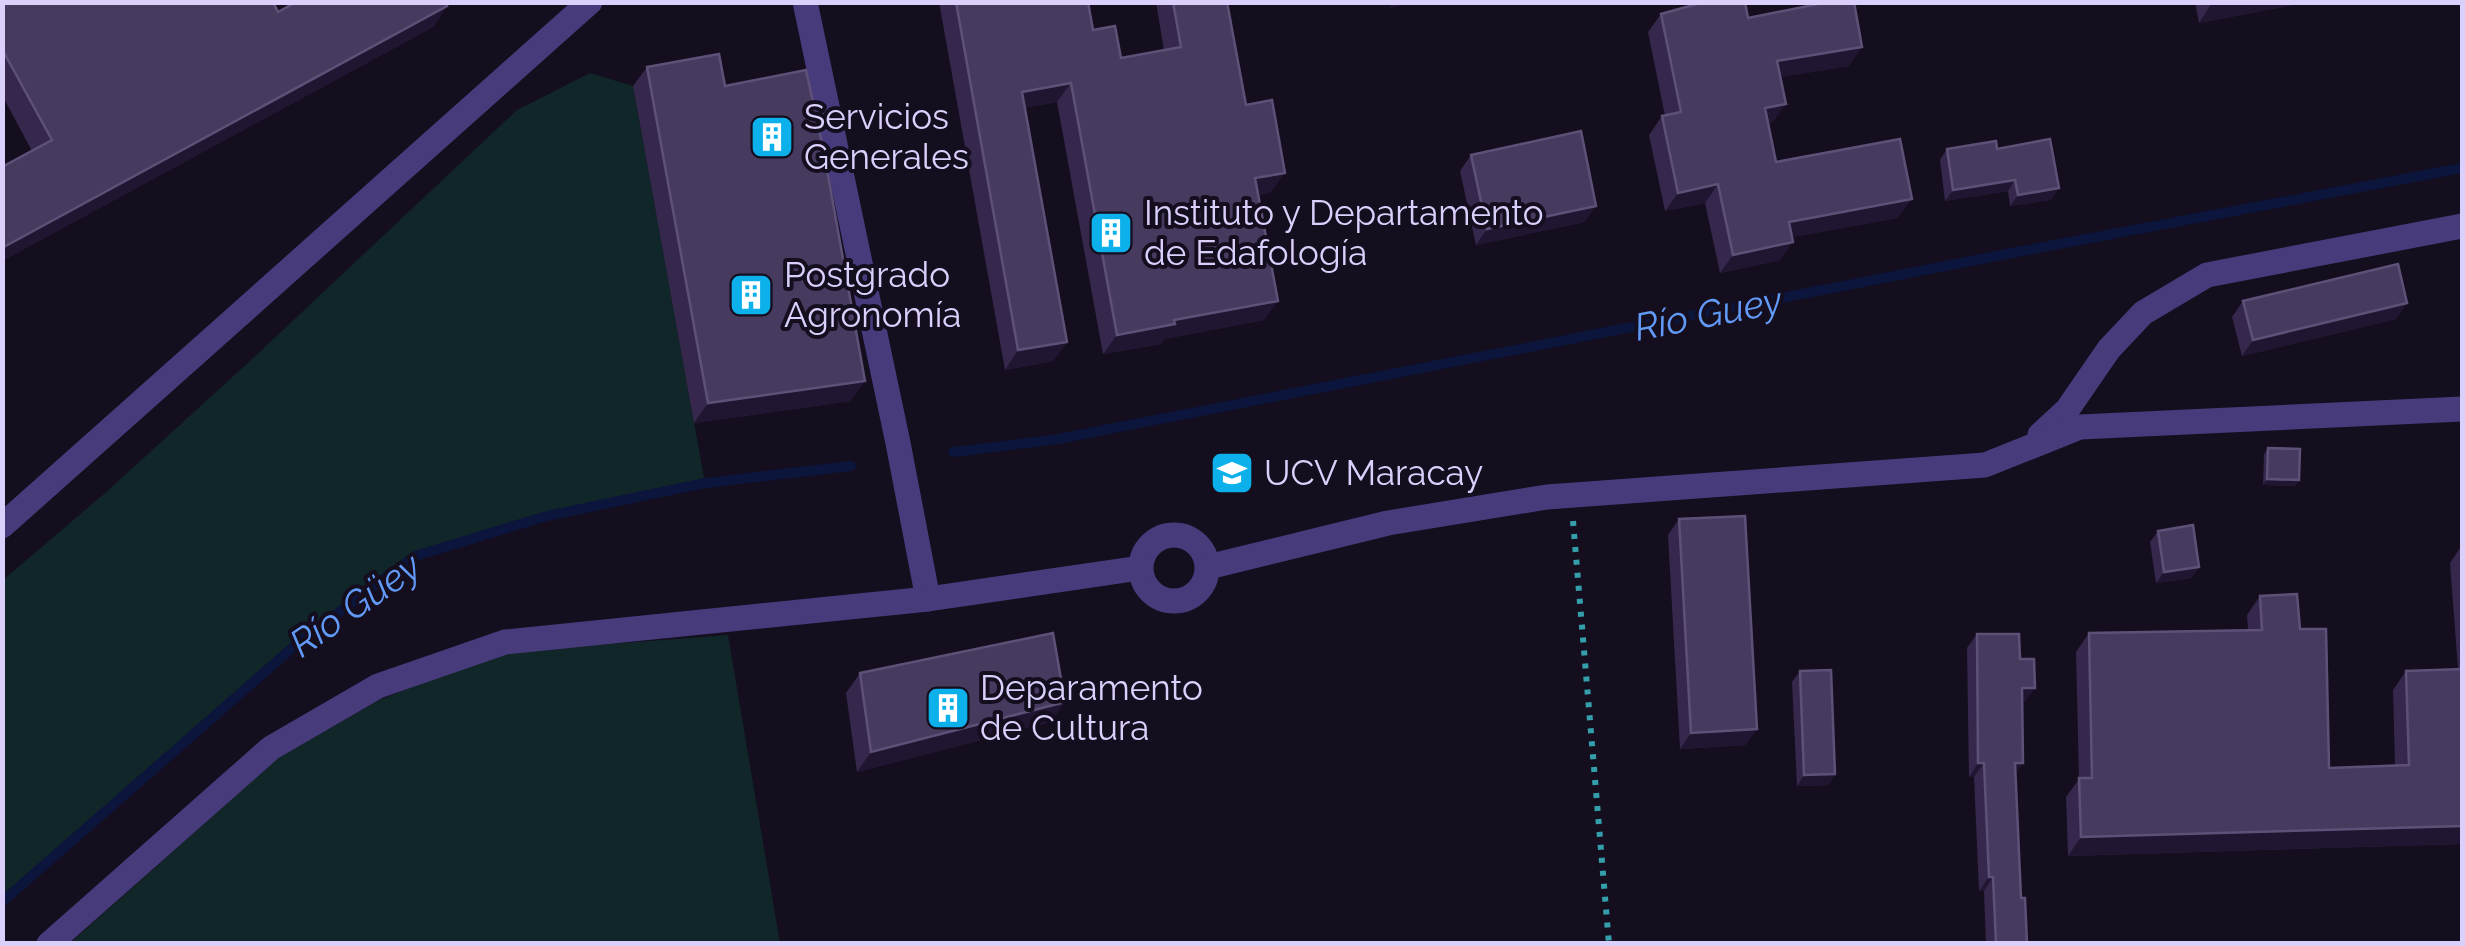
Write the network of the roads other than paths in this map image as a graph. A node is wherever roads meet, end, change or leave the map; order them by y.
1 (590, 2) edge
2 (804, 2) edge
3 (2462, 226) edge
4 (2462, 409) edge
5 (2028, 446) junction
6 (2, 526) edge
7 (1208, 567) junction
8 (1140, 568) junction
9 (928, 599) junction
10 (49, 944) edge

1 - 6 lane
2 - 9 lane
3 - 5 lane
4 - 5 lane
5 - 7 lane
7 - 8 lane
7 - 8 lane
8 - 9 lane
9 - 10 lane

